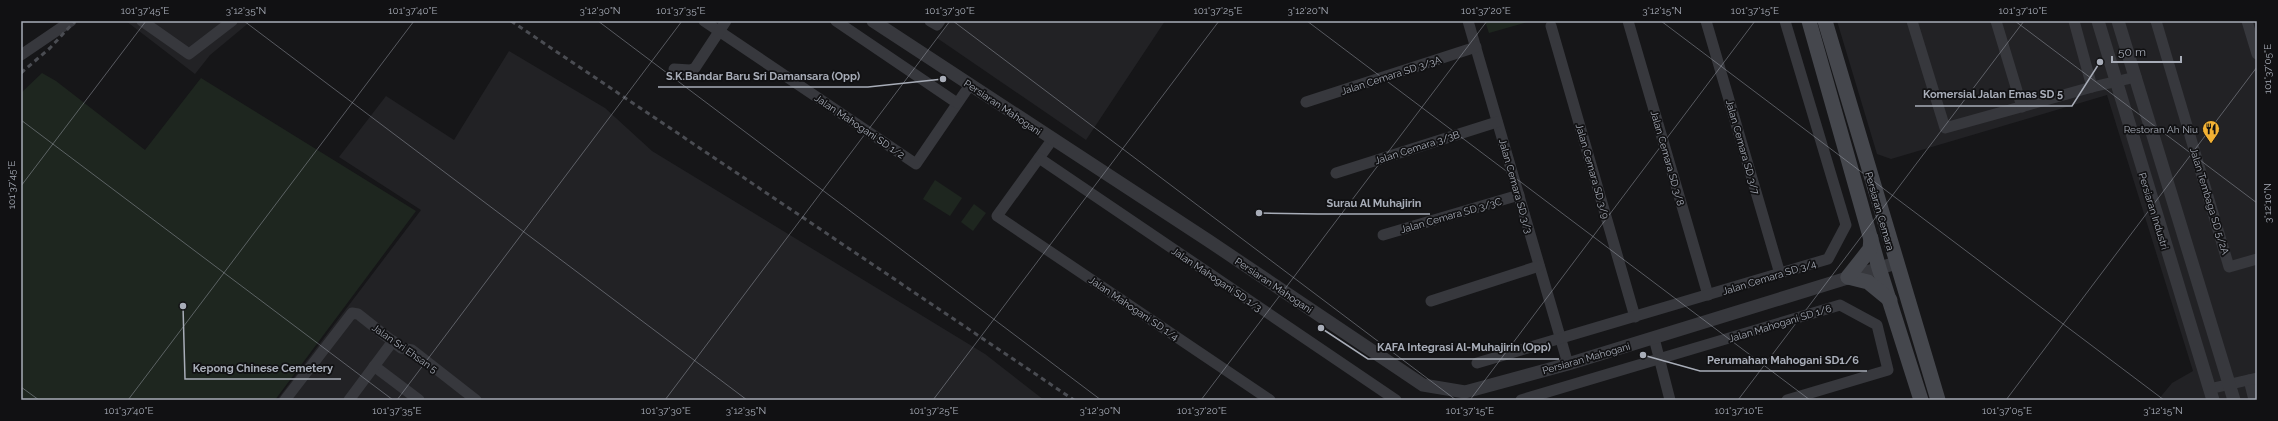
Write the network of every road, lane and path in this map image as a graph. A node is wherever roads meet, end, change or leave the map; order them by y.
1 (71, 21) edge
2 (142, 21) edge
3 (232, 21) edge
4 (704, 21) edge
5 (726, 21) edge
6 (836, 21) edge
7 (873, 21) edge
8 (1468, 21) edge
9 (1628, 21) edge
10 (1706, 21) edge
11 (1784, 21) edge
12 (1809, 21) edge
13 (1825, 21) edge
14 (1912, 21) edge
15 (1996, 21) edge
16 (2074, 21) edge
17 (2098, 21) edge
18 (2118, 21) edge
19 (2156, 21) edge
20 (2251, 24) edge
21 (1551, 26) dead end
22 (719, 32) junction
23 (1476, 48) junction
24 (2257, 54) edge
25 (21, 55) edge
26 (674, 69) dead end
27 (2136, 77) junction
28 (2115, 82) junction
29 (970, 85) junction
30 (2092, 87) junction
31 (1306, 102) dead end
32 (957, 103) junction
33 (2022, 107) junction
34 (1497, 122) junction
35 (1052, 140) junction
36 (1039, 158) junction
37 (1336, 172) dead end
38 (1519, 195) junction
39 (1383, 235) dead end
40 (1871, 238) junction
41 (2257, 258) edge
42 (1896, 262) junction
43 (1540, 266) junction
44 (1879, 268) junction
45 (1780, 274) junction
46 (1848, 277) junction
47 (1708, 295) junction
48 (1431, 301) dead end
49 (1890, 301) junction
50 (1635, 317) junction
51 (1654, 338) junction
52 (1561, 339) junction
53 (393, 341) junction
54 (1566, 358) junction
55 (1660, 359) junction
56 (1477, 363) dead end
57 (374, 366) junction
58 (2253, 379) edge
59 (2229, 384) junction
60 (2211, 394) edge
61 (285, 400) edge
62 (348, 400) edge
63 (419, 400) edge
64 (476, 400) edge
65 (1270, 400) edge
66 (1396, 400) edge
67 (1521, 400) edge
68 (1670, 400) edge
69 (1787, 400) edge
70 (1921, 400) edge
71 (1938, 400) edge
72 (2234, 400) edge
73 (2254, 400) edge

1 - 25 street
2 - 3 street
4 - 22 street, Jalan Mahogani SD 1/2
5 - 22 street
6 - 32 street
7 - 29 street, Persiaran Mahogani
8 - 23 street, Jalan Cemara SD 3/3
9 - 47 street, Jalan Cemara SD 3/8
10 - 45 street, Jalan Cemara SD 3/7
11 - 45 street, Jalan Cemara SD 3/4
12 - 40 main road, Persiaran Cemara
13 - 42 main road, Persiaran Cemara
14 - 33 street
15 - 33 street
16 - 30 street
17 - 28 street, Persiaran Industri
18 - 27 street
19 - 41 street, Jalan Tembaga SD 5/2A
20 - 24 street
21 - 50 street, Jalan Cemara SD 3/9
22 - 26 street
22 - 32 street, Jalan Mahogani SD 1/2
23 - 31 street, Jalan Cemara SD 3/3A
23 - 34 street, Jalan Cemara SD 3/3
27 - 28 street
27 - 59 street
28 - 30 street
28 - 60 street, Persiaran Industri
29 - 32 street, Jalan Mahogani SD 1/2
29 - 35 street, Persiaran Mahogani
30 - 33 street
34 - 37 street, Jalan Cemara 3/3B
34 - 38 street, Jalan Cemara SD 3/3
35 - 36 street
35 - 54 street, Persiaran Mahogani
36 - 65 street, Jalan Mahogani SD 1/4
36 - 66 street, Jalan Mahogani SD 1/3
38 - 39 street, Jalan Cemara SD 3/3C
38 - 43 street, Jalan Cemara SD 3/3
40 - 44 main road, Persiaran Cemara
40 - 46 main road
42 - 44 street, Persiaran Mahogani
42 - 71 main road, Persiaran Cemara
43 - 48 street
43 - 52 street, Jalan Cemara SD 3/3
44 - 46 street, Persiaran Mahogani
44 - 49 main road, Persiaran Cemara
45 - 47 street, Jalan Cemara SD 3/4
46 - 49 main road
46 - 51 street, Persiaran Mahogani
47 - 50 street, Jalan Cemara SD 3/4
49 - 70 main road, Persiaran Cemara
50 - 52 street, Jalan Cemara SD 3/4
51 - 54 street, Persiaran Mahogani
51 - 55 street
52 - 54 street, Jalan Cemara SD 3/3
52 - 56 street, Jalan Cemara SD 3/4
53 - 57 street
53 - 61 street, Jalan Sri Ehsan 5
53 - 64 street, Jalan Sri Ehsan 5
55 - 67 street, Jalan Mahogani SD 1/6
55 - 68 street
55 - 69 street, Jalan Mahogani SD 1/6
57 - 62 street
57 - 63 street
58 - 59 street
58 - 73 street
59 - 60 street
59 - 72 street

